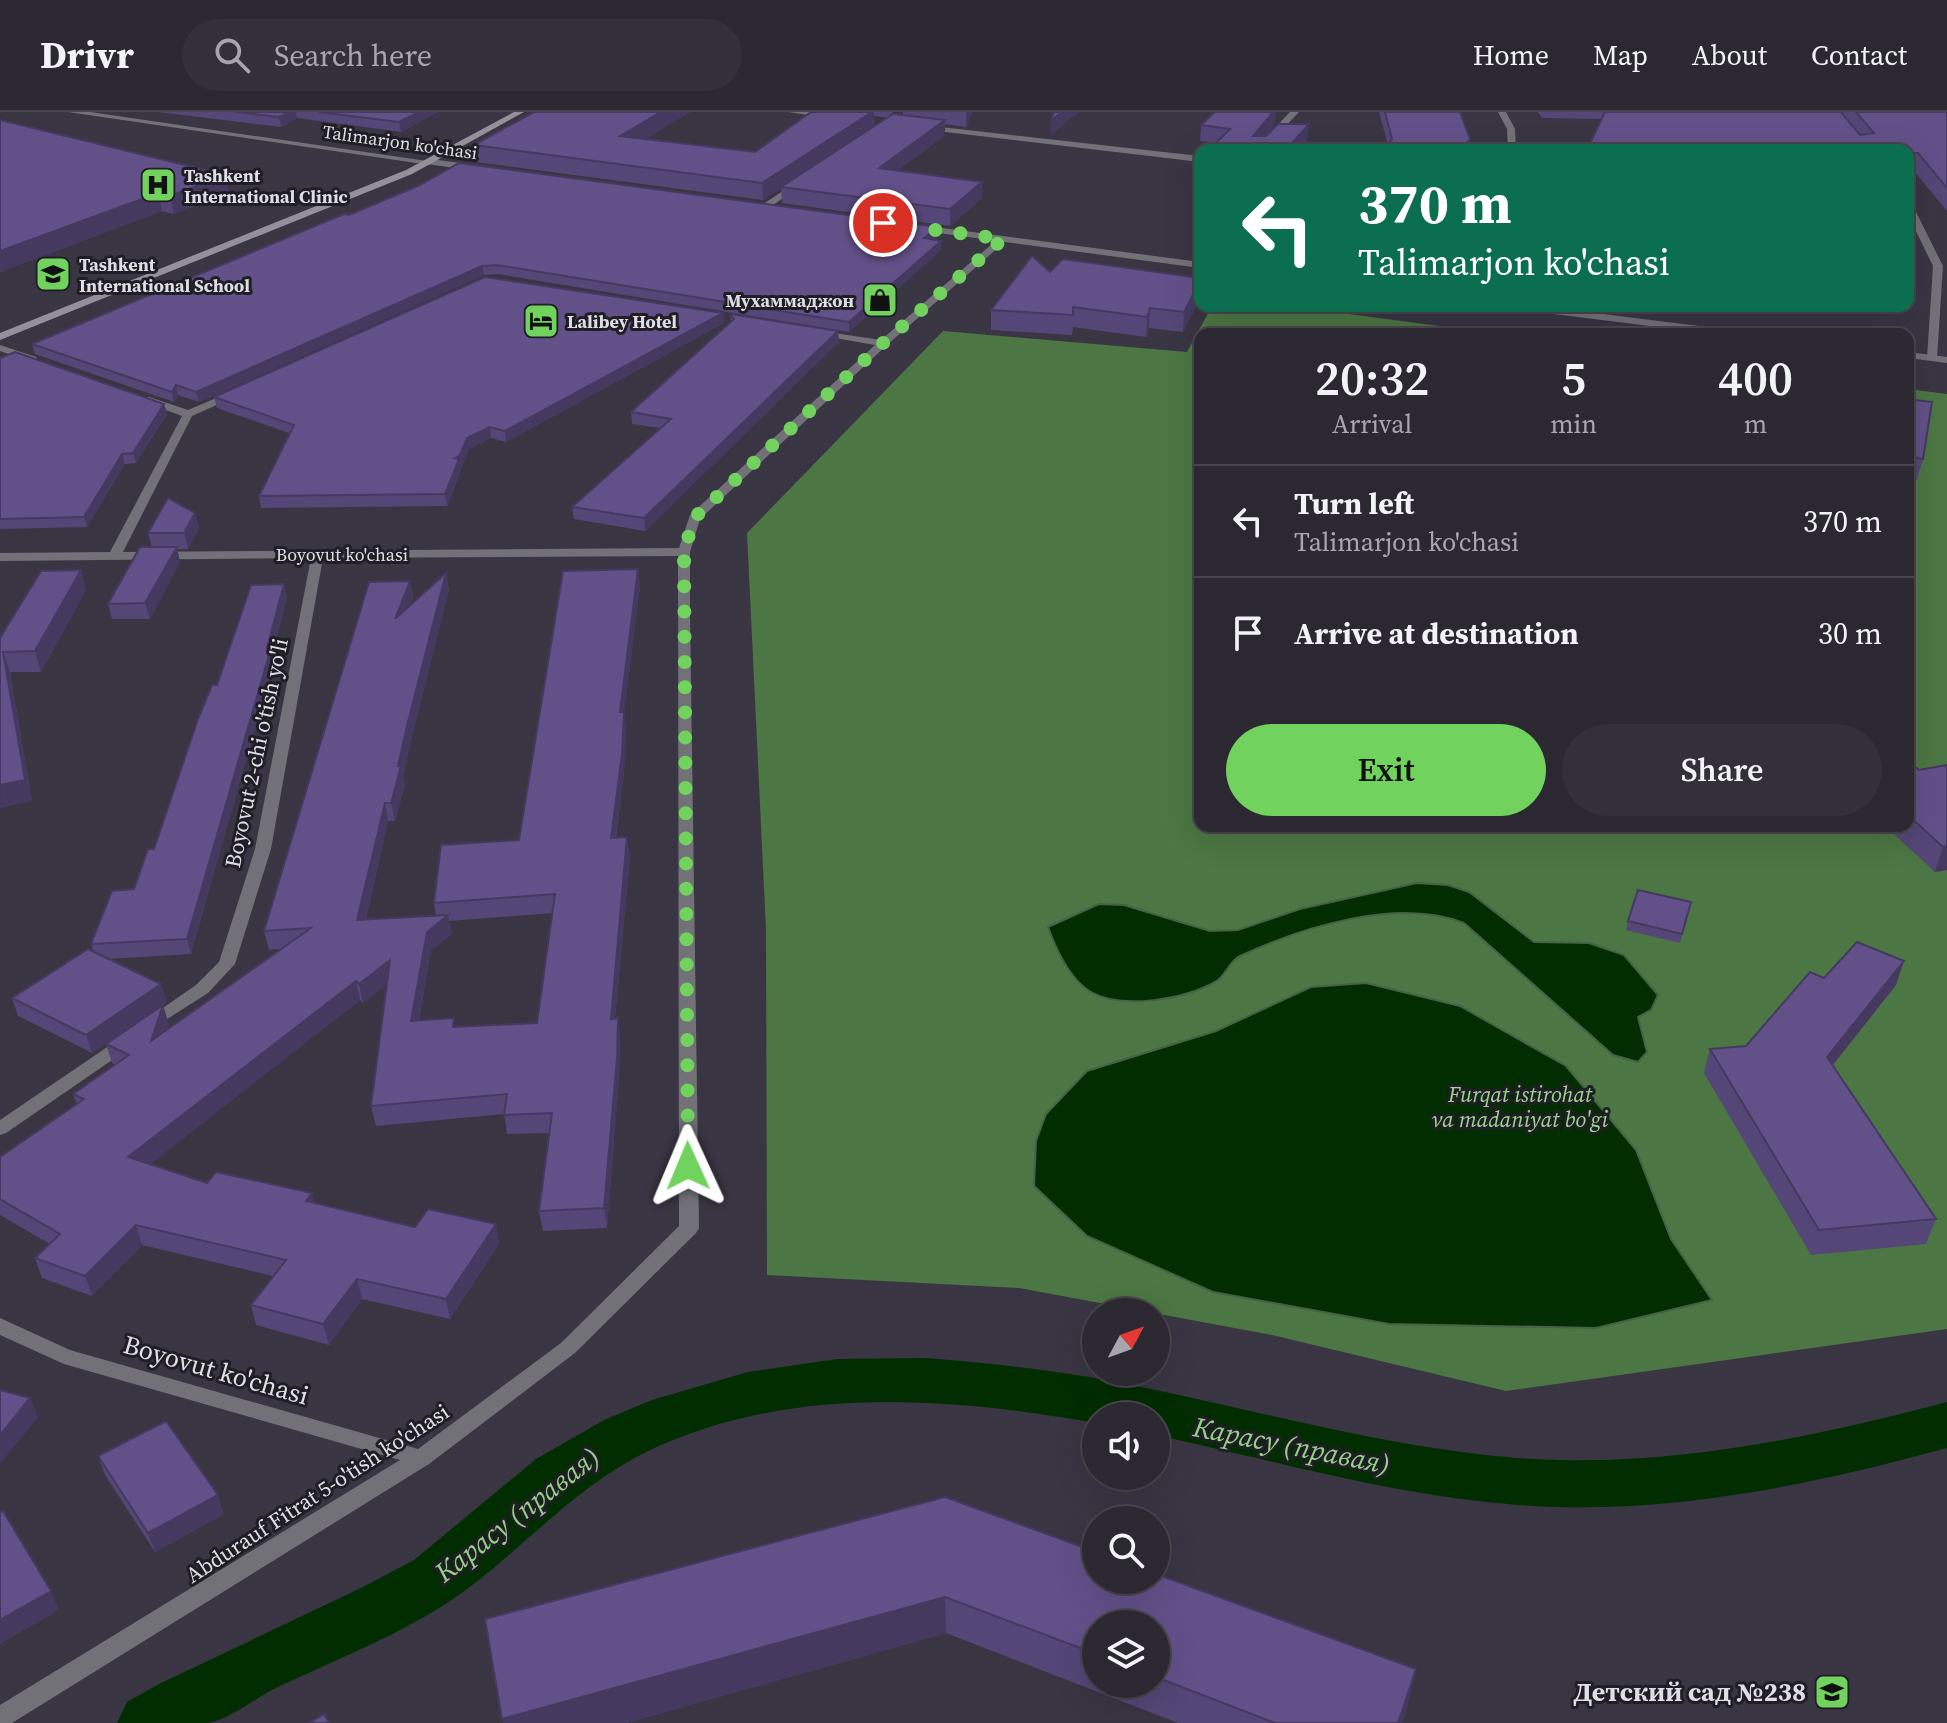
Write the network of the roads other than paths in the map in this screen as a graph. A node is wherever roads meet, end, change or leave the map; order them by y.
1 (72, 112) edge
2 (520, 112) edge
3 (792, 112) edge
4 (1295, 112) edge
5 (1502, 112) edge
6 (835, 117) edge
7 (907, 125) edge
8 (1264, 144) edge
9 (1512, 144) edge
10 (1194, 158) edge
11 (430, 162) junction
12 (490, 170) edge
13 (801, 182) edge
14 (748, 206) edge
15 (763, 208) junction
16 (778, 210) edge
17 (1914, 218) edge
18 (913, 227) edge
19 (1003, 239) junction
20 (1194, 264) edge
21 (1563, 312) edge
22 (1691, 328) edge
23 (806, 330) edge
24 (0, 337) edge
25 (883, 343) junction
26 (0, 348) edge
27 (1914, 356) edge
28 (1932, 358) junction
29 (1947, 360) edge
30 (43, 363) edge
31 (243, 389) edge
32 (130, 394) edge
33 (188, 414) junction
34 (684, 552) junction
35 (318, 554) junction
36 (115, 555) junction
37 (0, 557) edge
38 (0, 1129) edge
39 (0, 1326) edge
40 (421, 1458) junction
41 (0, 1718) edge

1 - 11 street, Talimarjon ko'chasi
2 - 11 main road
3 - 6 street
4 - 8 street
5 - 9 street
7 - 10 street
11 - 12 street, Talimarjon ko'chasi
11 - 24 main road
13 - 15 street
14 - 15 street
15 - 16 street
17 - 28 street
18 - 19 street
19 - 20 street
19 - 25 street, Abdurauf Fitrat 5-o'tish ko'chasi
21 - 22 street
23 - 25 street
25 - 34 street, Abdurauf Fitrat 5-o'tish ko'chasi
26 - 30 street
27 - 28 street
28 - 29 street
31 - 33 street
32 - 33 street
33 - 36 street
34 - 35 street, Boyovut ko'chasi
34 - 40 street, Abdurauf Fitrat 5-o'tish ko'chasi
35 - 36 street, Boyovut ko'chasi
35 - 38 street, Boyovut 2-chi o'tish yo'li
36 - 37 street, Boyovut ko'chasi
39 - 40 street, Boyovut ko'chasi
40 - 41 street, Abdurauf Fitrat 5-o'tish ko'chasi

